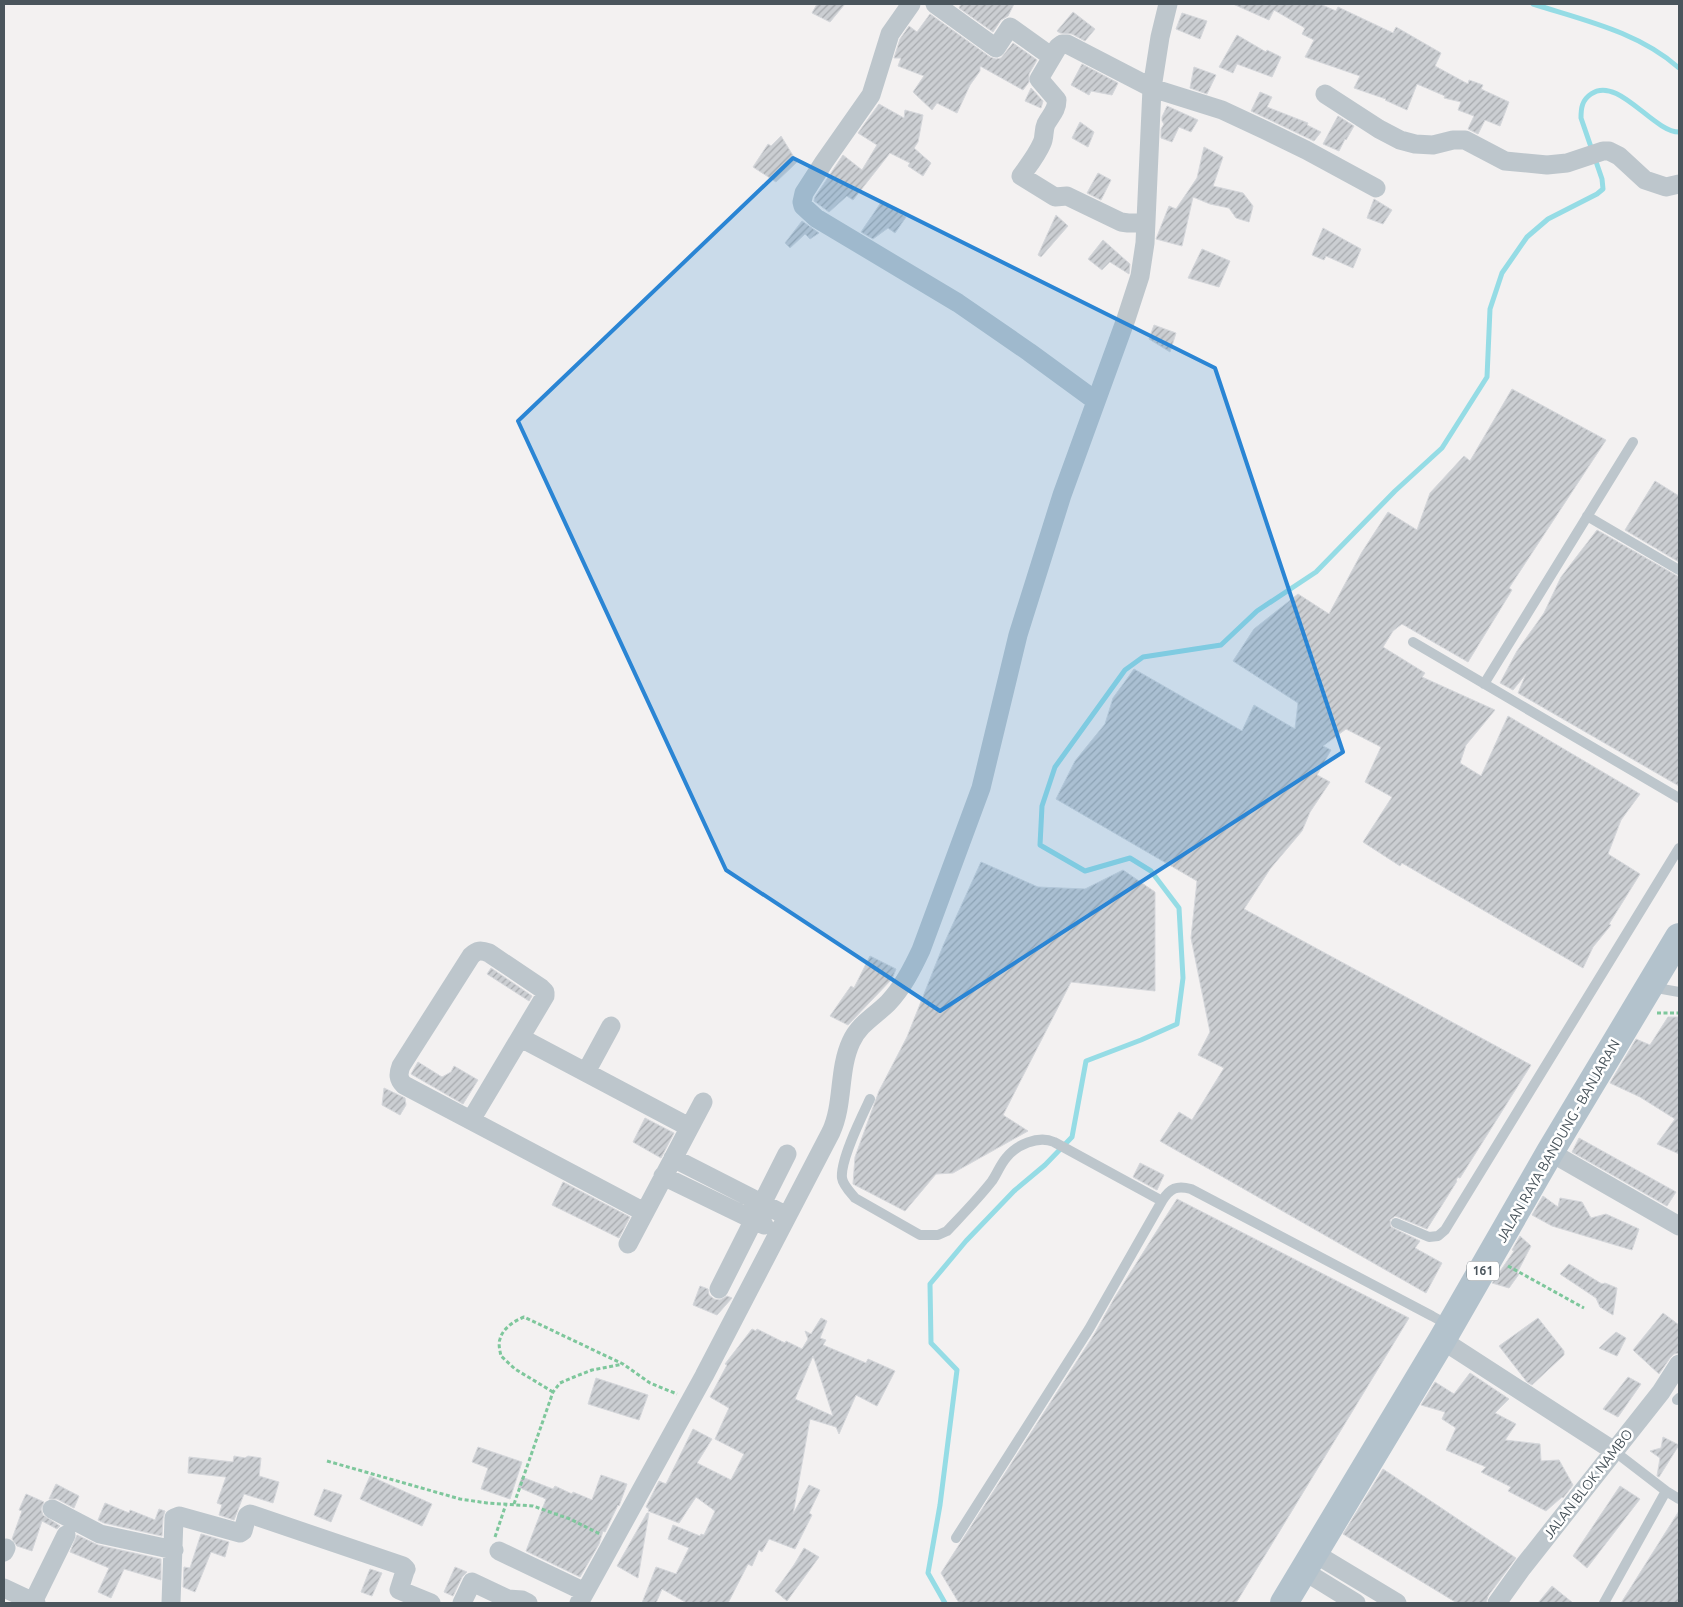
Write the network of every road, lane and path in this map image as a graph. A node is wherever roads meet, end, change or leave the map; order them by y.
1 (911, 4) edge
2 (935, 4) edge
3 (1168, 4) edge
4 (1052, 58) junction
5 (1152, 88) junction
6 (1325, 94) dead end
7 (1679, 184) edge
8 (1376, 188) dead end
9 (1146, 223) junction
10 (1096, 401) junction
11 (1633, 442) dead end
12 (1587, 516) junction
13 (1679, 570) edge
14 (1413, 642) dead end
15 (1484, 684) junction
16 (1679, 798) edge
17 (1679, 848) edge
18 (1679, 937) edge
19 (1658, 988) junction
20 (1679, 992) edge
21 (611, 1026) dead end
22 (521, 1038) junction
23 (586, 1072) junction
24 (870, 1099) dead end
25 (703, 1102) dead end
26 (471, 1120) junction
27 (689, 1127) junction
28 (787, 1154) dead end
29 (673, 1158) junction
30 (1560, 1158) junction
31 (663, 1176) junction
32 (1162, 1201) junction
33 (762, 1204) junction
34 (644, 1212) junction
35 (754, 1220) junction
36 (1396, 1223) dead end
37 (783, 1224) junction
38 (1679, 1226) edge
39 (628, 1244) dead end
40 (1491, 1256) junction
41 (719, 1289) dead end
42 (1584, 1308) dead end
43 (1446, 1333) junction
44 (624, 1364) junction
45 (1679, 1364) edge
46 (553, 1392) junction
47 (691, 1400) junction
48 (1614, 1451) junction
49 (327, 1460) dead end
50 (1666, 1490) junction
51 (1679, 1499) edge
52 (506, 1504) junction
53 (514, 1504) junction
54 (52, 1508) dead end
55 (66, 1535) dead end
56 (956, 1538) dead end
57 (613, 1540) junction
58 (174, 1550) junction
59 (500, 1552) joint
60 (1309, 1562) junction
61 (4, 1588) edge
62 (396, 1596) edge
63 (582, 1598) edge
64 (34, 1603) edge
65 (171, 1603) edge
66 (431, 1603) edge
67 (462, 1603) edge
68 (528, 1603) edge
69 (1284, 1603) edge
70 (1356, 1603) edge
71 (1397, 1603) edge
72 (1497, 1603) edge
73 (1604, 1603) edge

1 - 10 street
2 - 4 street
3 - 5 street
4 - 5 street
4 - 9 street
5 - 8 street
5 - 9 street
6 - 7 street
9 - 10 street
10 - 37 street
11 - 12 lane
12 - 13 lane
12 - 15 lane
14 - 15 lane
15 - 16 lane
17 - 36 lane
18 - 19 main road, JALAN RAYA BANDUNG - BANJARAN / 161
19 - 20 lane
19 - 30 main road, JALAN RAYA BANDUNG - BANJARAN / 161
21 - 23 street
22 - 23 street
22 - 26 street
22 - 26 street
23 - 27 street
24 - 32 lane
25 - 27 street
26 - 34 street
27 - 29 street
28 - 33 street
29 - 31 street
29 - 33 street
30 - 38 street
30 - 40 main road, JALAN RAYA BANDUNG - BANJARAN / 161
31 - 34 street
31 - 35 street
32 - 43 lane
32 - 56 lane
33 - 35 street
33 - 37 street
34 - 39 street
35 - 37 street
35 - 41 street
37 - 47 street
40 - 42 path
40 - 43 main road, JALAN RAYA BANDUNG - BANJARAN / 161
43 - 48 street
43 - 60 main road, JALAN RAYA BANDUNG - BANJARAN / 161
44 - 46 path
44 - 46 path
44 - 47 path
45 - 48 street, JALAN BLOK NAMBO
46 - 53 path
47 - 57 street
48 - 50 lane
48 - 72 street, JALAN BLOK NAMBO
49 - 52 path
50 - 51 lane
50 - 73 lane
52 - 53 path
52 - 59 path
53 - 57 path
54 - 58 street
55 - 64 street
57 - 63 street
58 - 62 street
58 - 65 street
59 - 63 street
60 - 69 main road, JALAN RAYA BANDUNG - BANJARAN / 161
60 - 70 street
60 - 71 street
61 - 64 street
62 - 66 street
67 - 68 street

